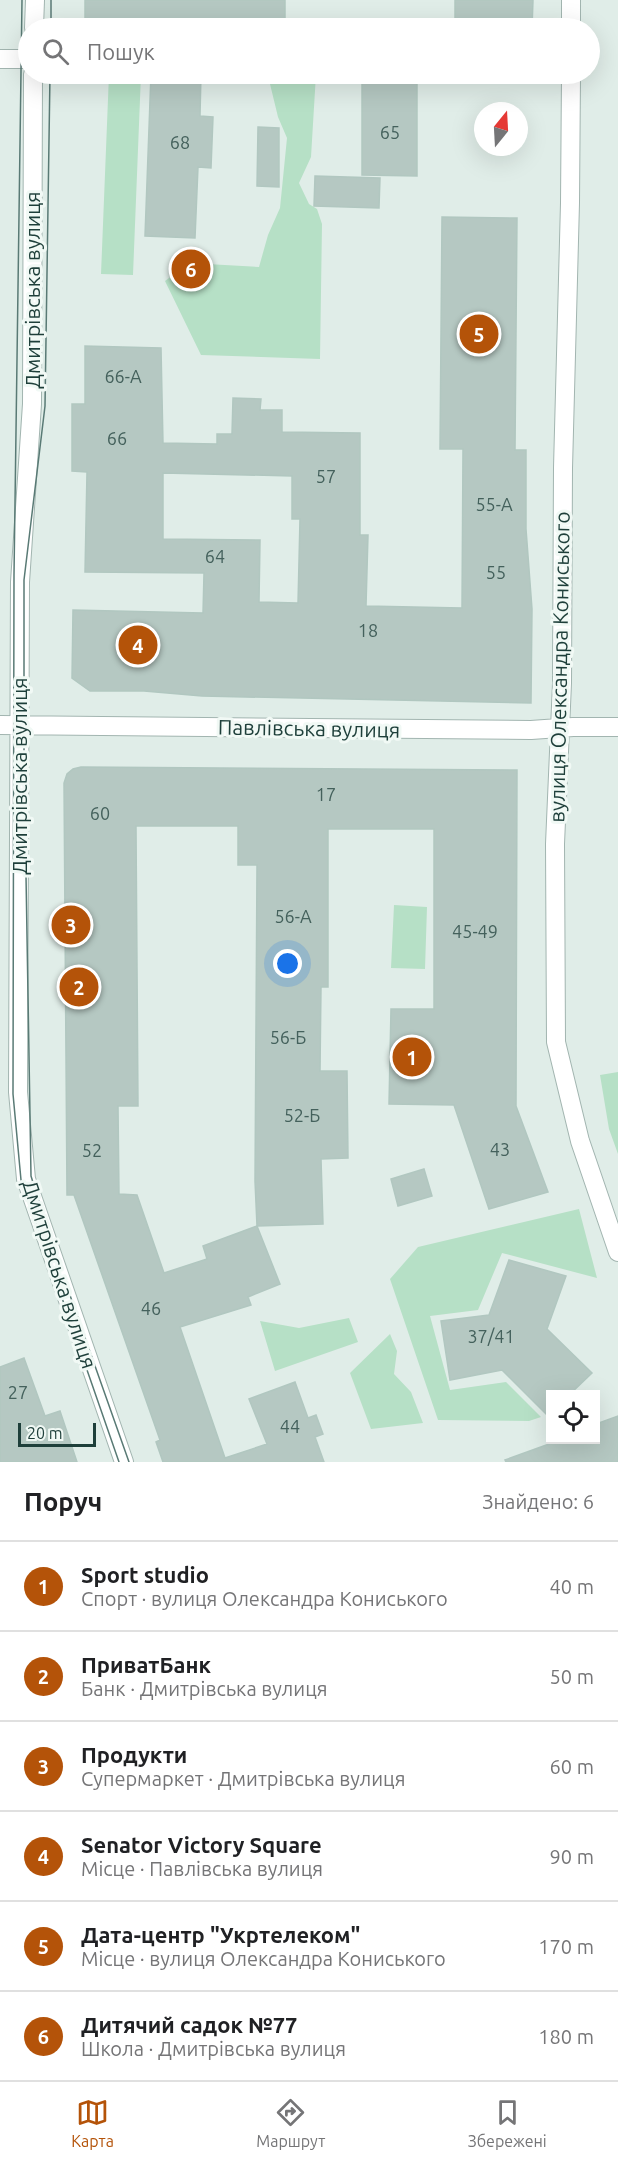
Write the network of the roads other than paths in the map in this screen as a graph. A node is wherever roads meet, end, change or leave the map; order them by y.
1 (35, 0) edge
2 (571, 0) edge
3 (34, 18) edge
4 (571, 18) edge
5 (0, 59) edge
6 (18, 59) edge
7 (33, 84) edge
8 (571, 84) edge
9 (0, 725) edge
10 (18, 725) junction
11 (618, 727) edge
12 (559, 729) junction
13 (618, 1252) edge
14 (124, 1462) edge

1 - 3 street
2 - 4 street
5 - 6 street
7 - 10 street, Дмитрівська вулиця
8 - 12 street, вулиця Олександра Кониського
9 - 10 street, Павлівська вулиця
10 - 12 street, Павлівська вулиця
10 - 14 street, Дмитрівська вулиця
11 - 12 street, Павлівська вулиця
12 - 13 street, вулиця Олександра Кониського

